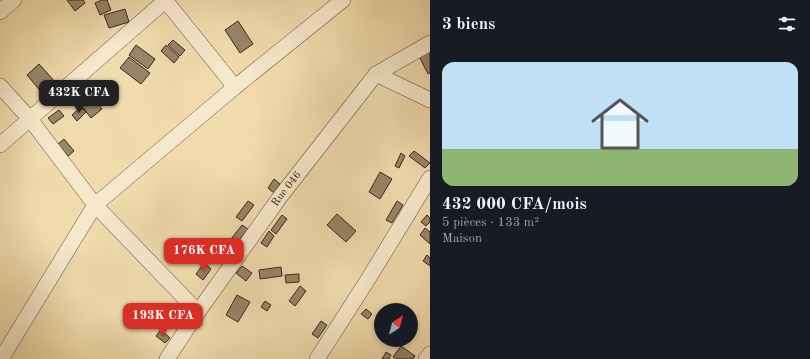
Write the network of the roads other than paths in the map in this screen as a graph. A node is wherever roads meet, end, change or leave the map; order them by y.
1 (14, 0) edge
2 (165, 0) edge
3 (343, 0) edge
4 (0, 12) edge
5 (430, 43) edge
6 (376, 74) junction
7 (0, 86) edge
8 (235, 87) junction
9 (430, 100) edge
10 (30, 119) junction
11 (0, 146) edge
12 (430, 178) edge
13 (95, 205) junction
14 (198, 312) junction
15 (430, 354) edge
16 (1, 359) edge
17 (167, 359) edge
18 (317, 359) edge
19 (426, 359) edge

1 - 4 street
2 - 8 street
2 - 10 street
3 - 8 street
5 - 6 street, Rue 046
6 - 9 street
6 - 14 street, Rue 046 / Rue 046
7 - 10 street
8 - 13 street
10 - 11 street
10 - 13 street
12 - 18 street
13 - 14 street
13 - 16 street
14 - 17 street, Rue 046 / Rue 046
15 - 19 street

